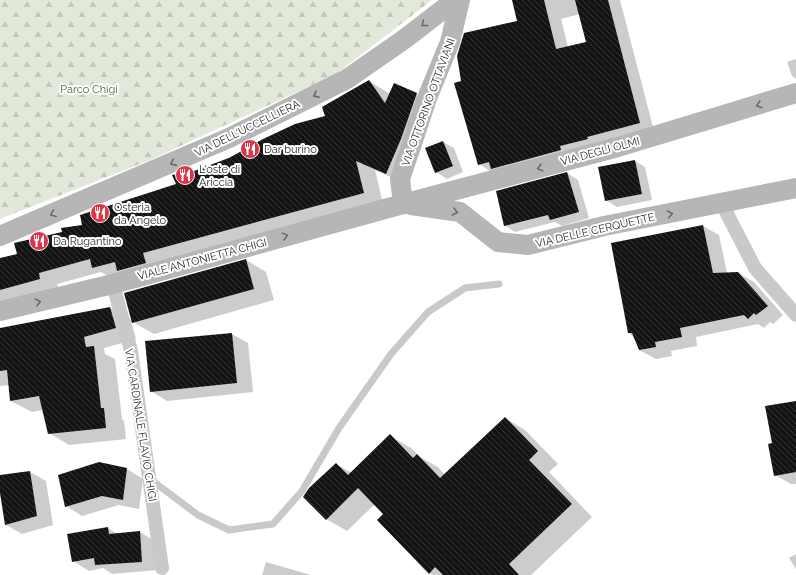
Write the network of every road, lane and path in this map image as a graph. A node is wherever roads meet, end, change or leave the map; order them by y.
1 (455, 0) edge
2 (460, 0) edge
3 (796, 93) edge
4 (796, 188) edge
5 (403, 204) junction
6 (722, 204) junction
7 (0, 236) edge
8 (113, 284) junction
9 (499, 284) dead end
10 (0, 311) edge
11 (796, 315) edge
12 (150, 479) junction
13 (162, 568) dead end

1 -> 7 street, VIA DELL'UCCELLIERA
2 - 5 street, VIA OTTORINO OTTAVIANI
3 -> 5 street, VIA DEGLI OLMI
4 - 6 street, VIA DELLE CERQUETTE
5 -> 6 street, VIA DELLE CERQUETTE
8 -> 5 street, VIALE ANTONIETTA CHIGI
6 - 11 street
10 -> 8 street, VIALE ANTONIETTA CHIGI
8 - 12 street, VIA CARDINALE FLAVIO CHIGI
9 - 12 lane
12 - 13 street, VIA CARDINALE FLAVIO CHIGI

